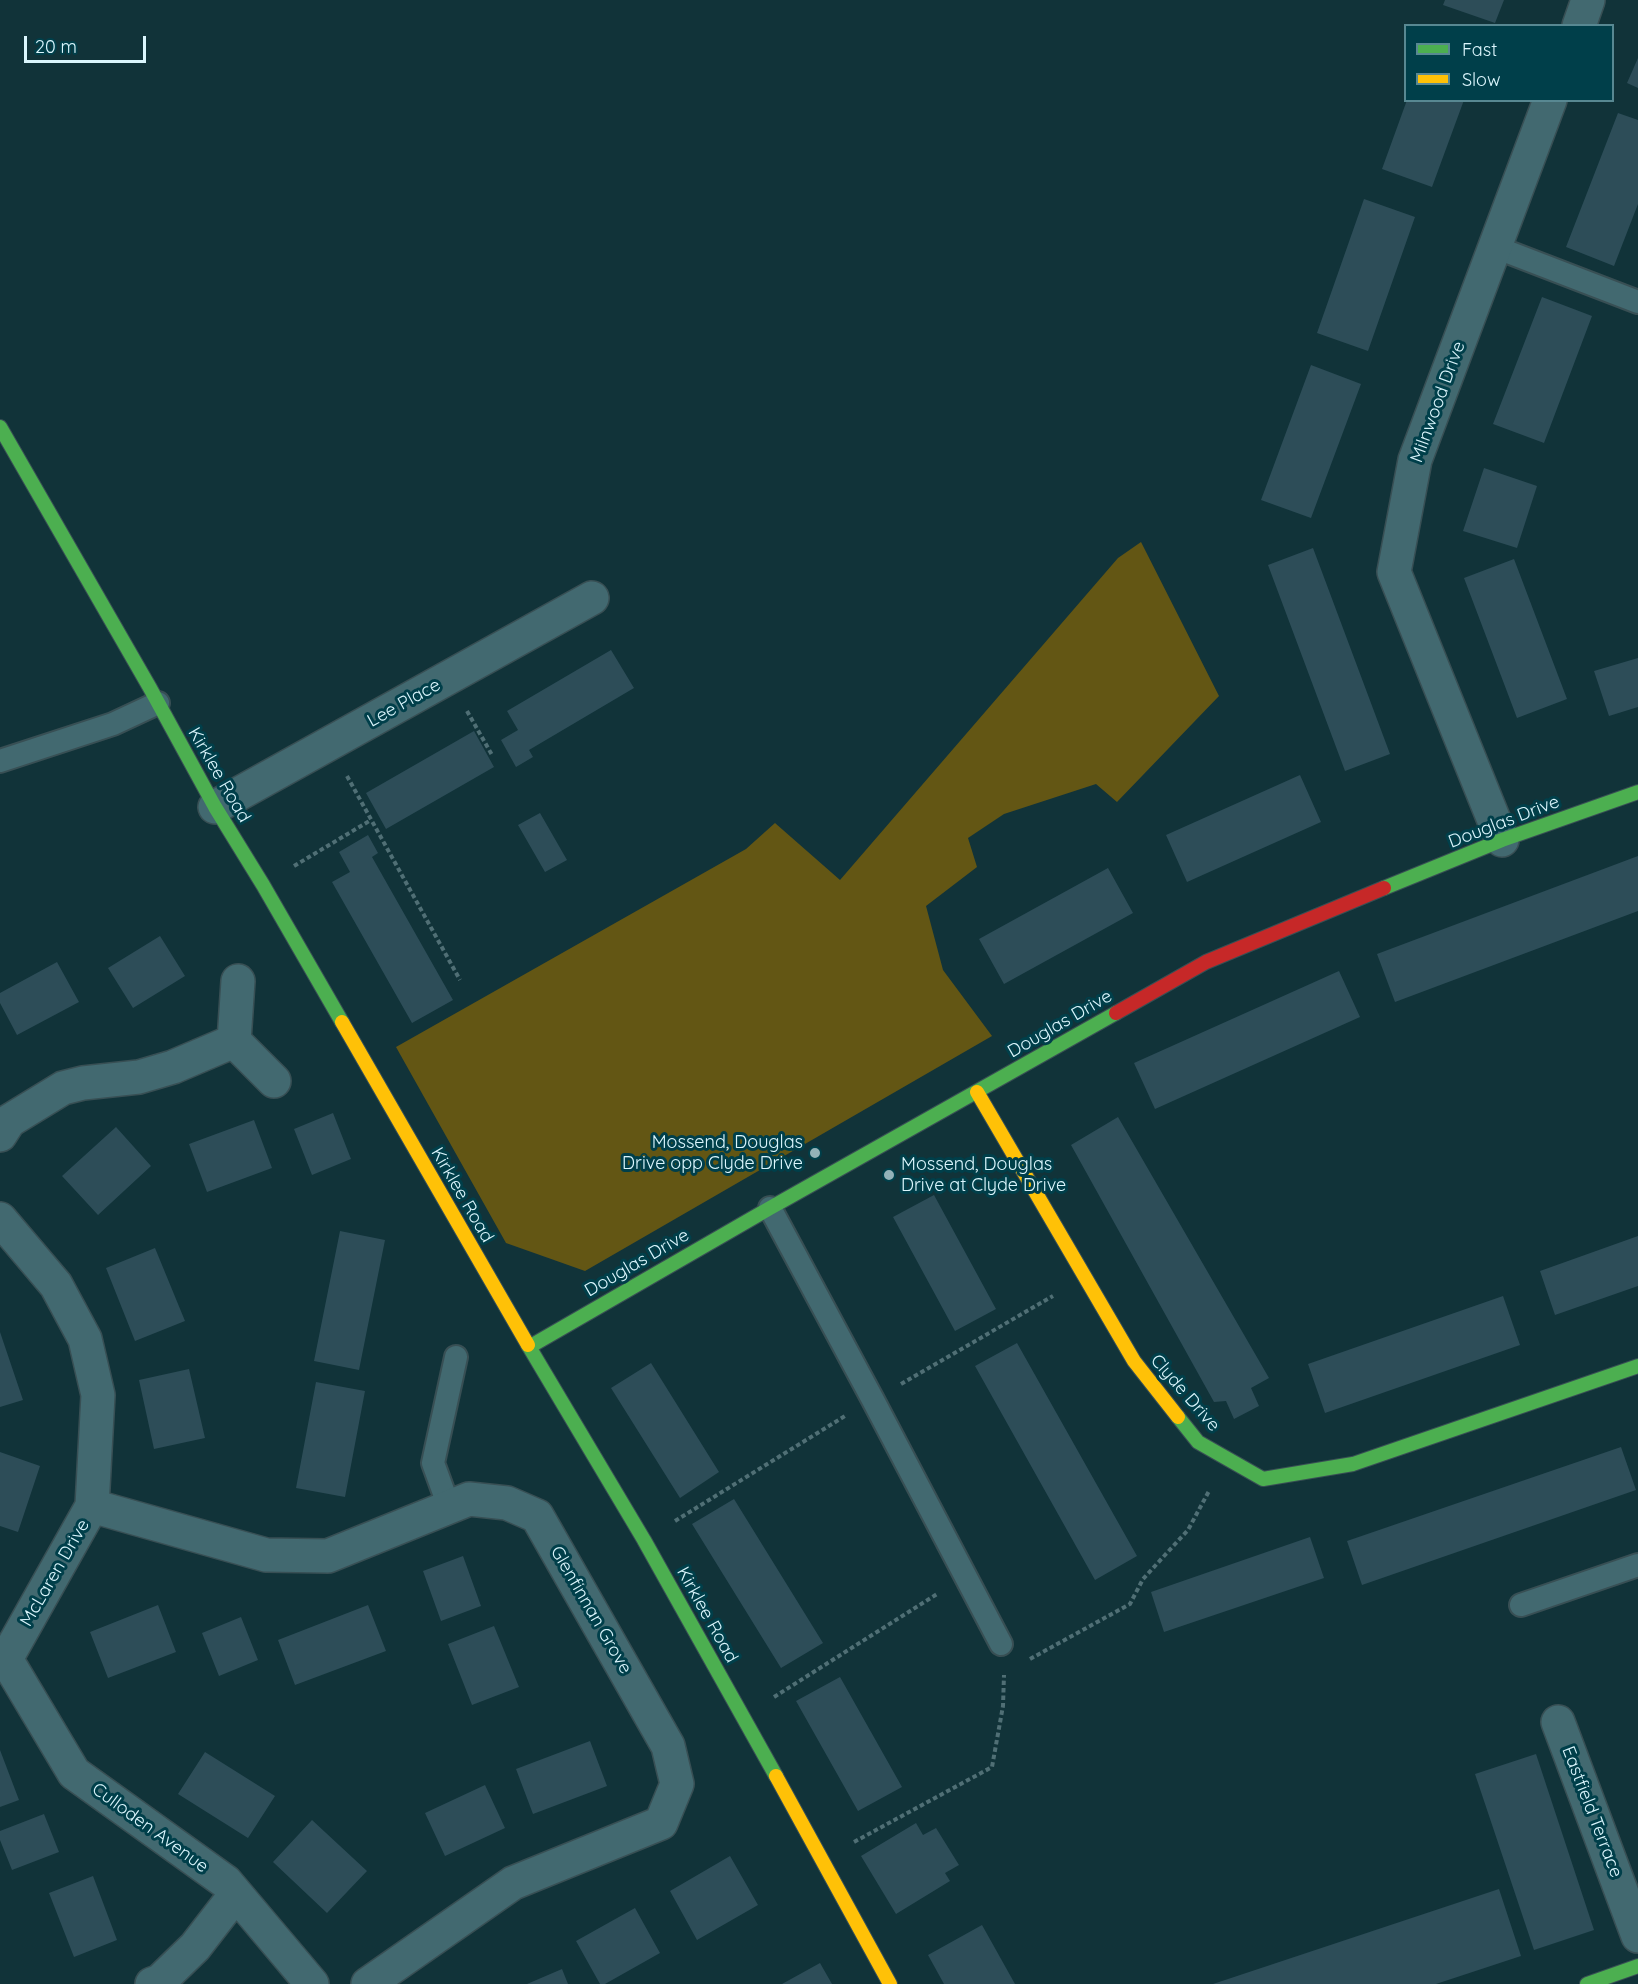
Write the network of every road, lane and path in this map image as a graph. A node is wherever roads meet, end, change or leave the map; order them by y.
1 (1588, 0) edge
2 (1580, 24) edge
3 (1549, 102) edge
4 (1495, 247) junction
5 (1638, 302) edge
6 (0, 427) edge
7 (592, 598) dead end
8 (449, 677) junction
9 (158, 703) junction
10 (329, 744) junction
11 (492, 754) dead end
12 (0, 761) edge
13 (1638, 792) edge
14 (215, 807) junction
15 (371, 820) junction
16 (1502, 840) junction
17 (263, 885) junction
18 (460, 980) dead end
19 (238, 981) dead end
20 (234, 1041) junction
21 (274, 1081) dead end
22 (977, 1092) junction
23 (0, 1135) edge
24 (770, 1208) junction
25 (0, 1219) edge
26 (529, 1347) junction
27 (456, 1357) dead end
28 (1638, 1366) edge
29 (1226, 1458) junction
30 (92, 1506) junction
31 (449, 1507) junction
32 (1638, 1566) edge
33 (967, 1577) junction
34 (1521, 1605) dead end
35 (1001, 1644) dead end
36 (3, 1660) edge
37 (1023, 1663) dead end
38 (1004, 1673) dead end
39 (743, 1716) junction
40 (1558, 1722) dead end
41 (822, 1860) junction
42 (236, 1894) junction
43 (1638, 1936) edge
44 (1638, 1966) edge
45 (152, 1984) edge
46 (312, 1984) edge
47 (368, 1984) edge
48 (890, 1984) edge
49 (1587, 1984) edge

1 - 2 street
3 - 4 street, Milnwood Drive
4 - 5 lane
4 - 16 street, Milnwood Drive
6 - 9 street, Kirklee Road
7 - 8 street, Lee Place
8 - 10 street, Lee Place
8 - 11 path
9 - 12 lane
9 - 14 street, Kirklee Road
10 - 14 street, Lee Place
10 - 15 path
13 - 16 street, Douglas Drive
14 - 17 street, Kirklee Road
15 - 17 path
15 - 18 path
16 - 22 street, Douglas Drive
17 - 26 street, Kirklee Road
19 - 20 street
20 - 21 street
20 - 23 street
22 - 24 street, Douglas Drive
22 - 29 street, Clyde Drive
24 - 26 street, Douglas Drive
24 - 33 lane
25 - 30 street, McLaren Drive
26 - 39 street, Kirklee Road
27 - 31 lane
28 - 29 street, Clyde Drive
29 - 37 path
30 - 31 street, Glenfinnan Grove
30 - 36 street, McLaren Drive
31 - 47 street, Glenfinnan Grove
32 - 34 lane
33 - 35 lane
33 - 39 path
36 - 42 street, Culloden Avenue
38 - 41 path
39 - 41 street, Kirklee Road
40 - 43 street, Eastfield Terrace
41 - 48 street, Kirklee Road
42 - 45 street
42 - 46 street, Culloden Avenue
44 - 49 street

